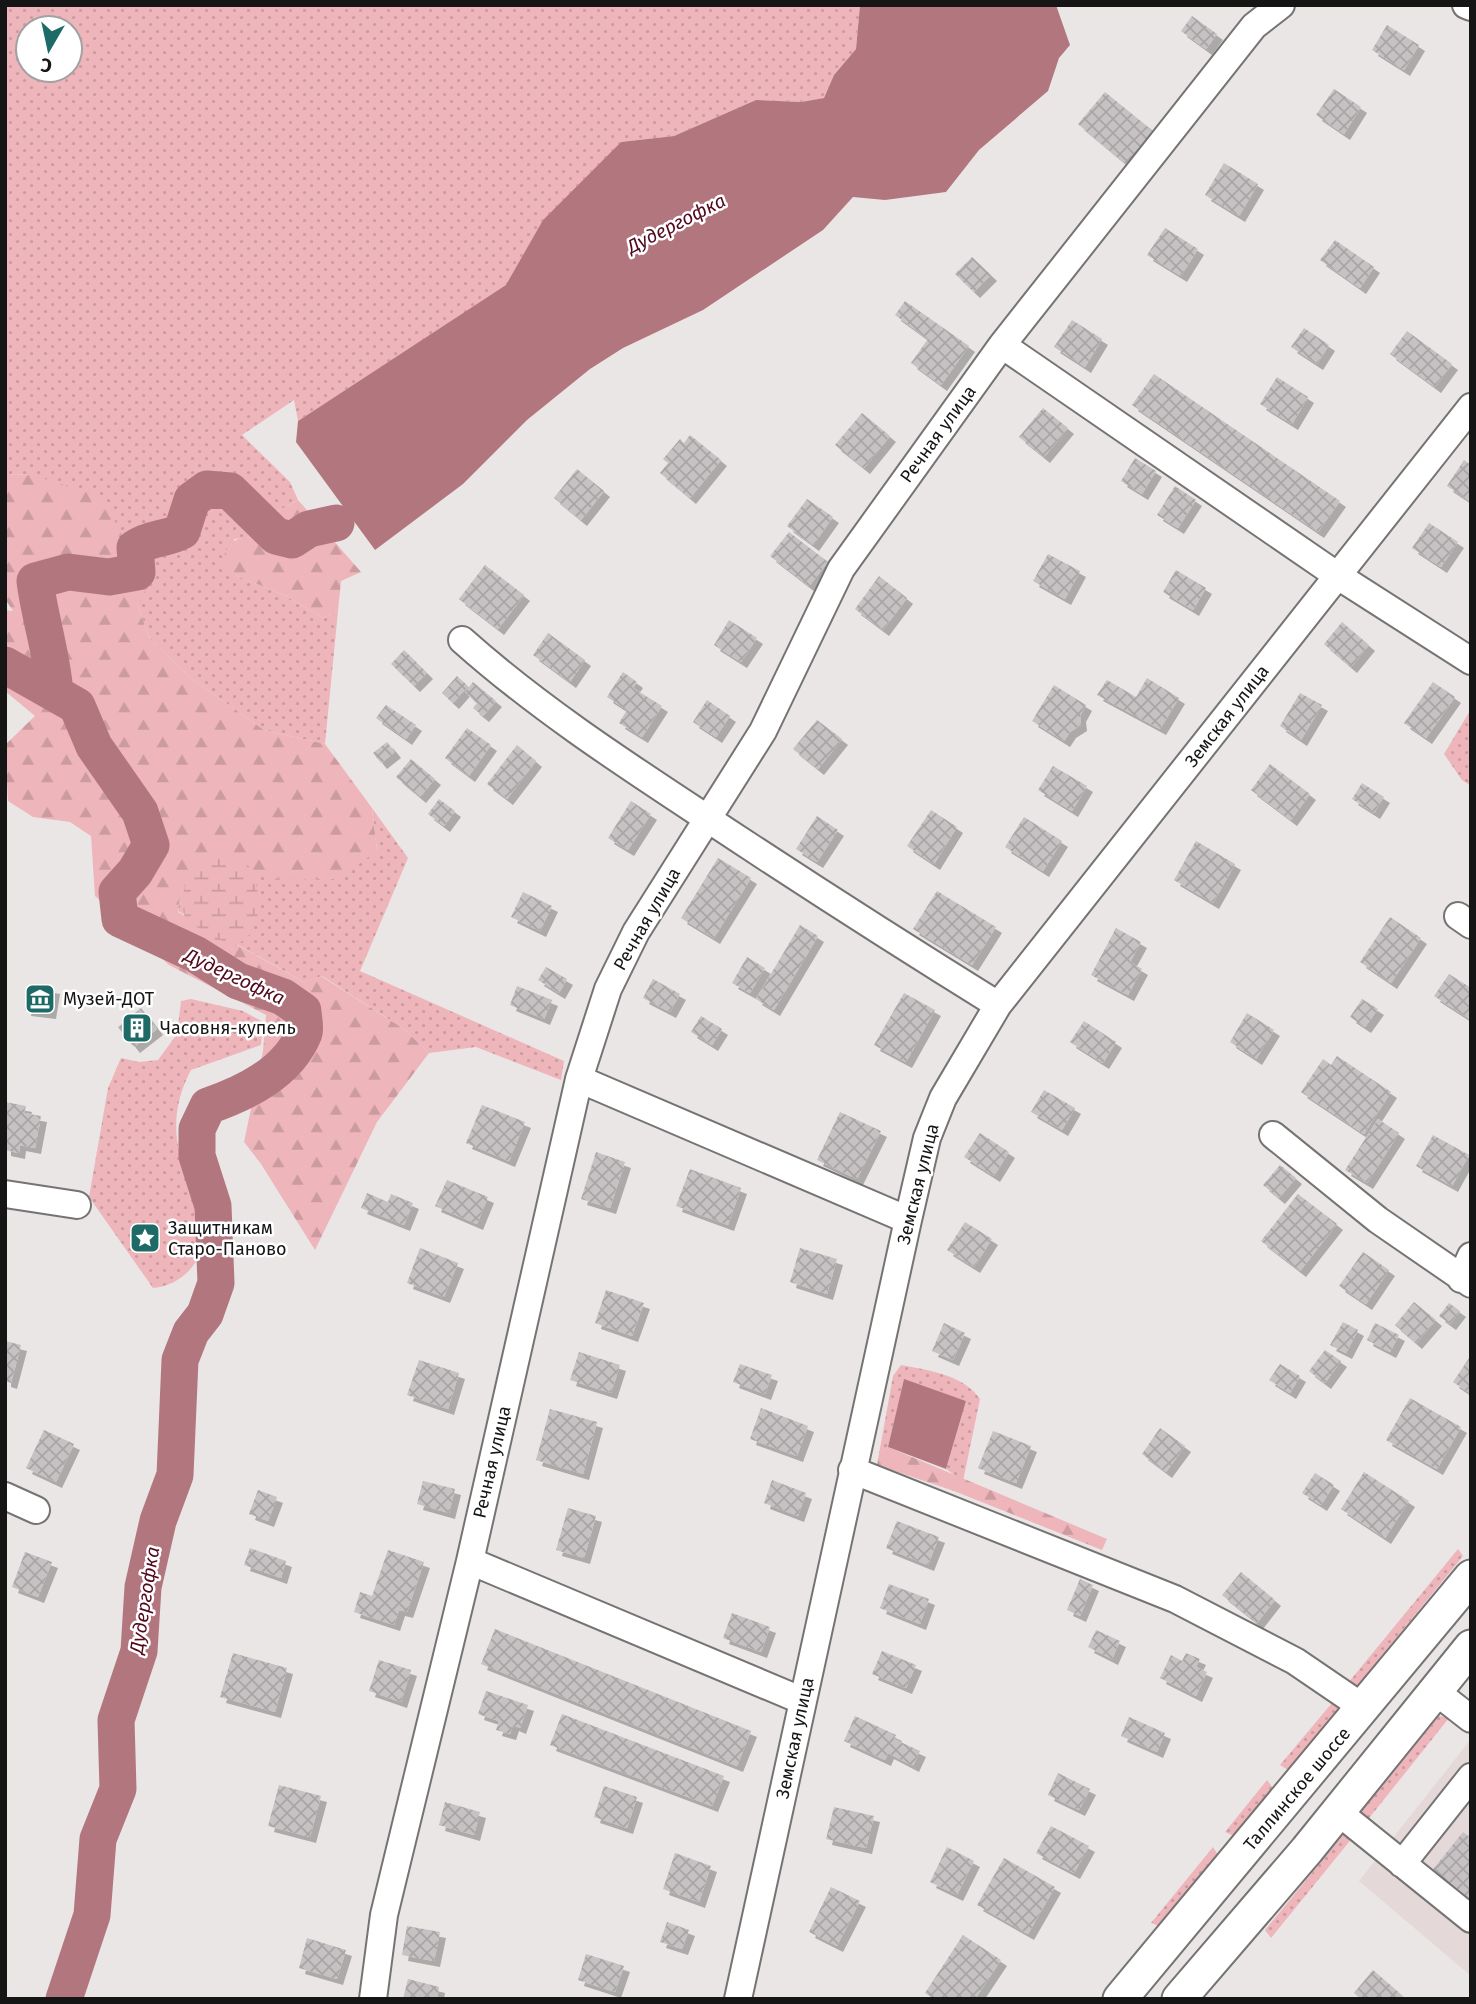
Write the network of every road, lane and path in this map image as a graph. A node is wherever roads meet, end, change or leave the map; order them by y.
1 (1281, 5) edge
2 (1002, 345) junction
3 (1471, 407) edge
4 (1338, 576) junction
5 (462, 640) dead end
6 (1471, 661) edge
7 (708, 819) junction
8 (998, 1005) junction
9 (579, 1079) junction
10 (1273, 1135) dead end
11 (5, 1194) edge
12 (77, 1205) dead end
13 (908, 1220) junction
14 (1468, 1273) edge
15 (852, 1470) junction
16 (5, 1496) edge
17 (36, 1510) dead end
18 (470, 1561) junction
19 (1471, 1577) edge
20 (1471, 1647) edge
21 (1435, 1691) junction
22 (803, 1701) junction
23 (1364, 1708) junction
24 (1471, 1719) edge
25 (1471, 1777) edge
26 (1337, 1811) junction
27 (1402, 1864) junction
28 (1471, 1919) edge
29 (373, 1999) edge
30 (738, 1999) edge
31 (1120, 1999) edge
32 (1179, 1999) edge

1 - 2 street, Речная улица
2 - 4 street
2 - 7 street, Речная улица
3 - 4 street, Земская улица
4 - 6 street
4 - 8 street, Земская улица
5 - 7 street
7 - 8 street
7 - 9 street, Речная улица
8 - 13 street, Земская улица
9 - 13 street
9 - 18 street, Речная улица
10 - 14 street
11 - 12 street
13 - 15 street, Земская улица
15 - 22 street, Земская улица
15 - 23 street
16 - 17 street
18 - 22 street
18 - 29 street, Речная улица
19 - 23 main road, Таллинское шоссе
20 - 21 main road
21 - 24 street
21 - 26 main road
22 - 30 street, Земская улица
23 - 31 main road, Таллинское шоссе
25 - 27 street
26 - 27 street
26 - 32 main road
27 - 28 street

